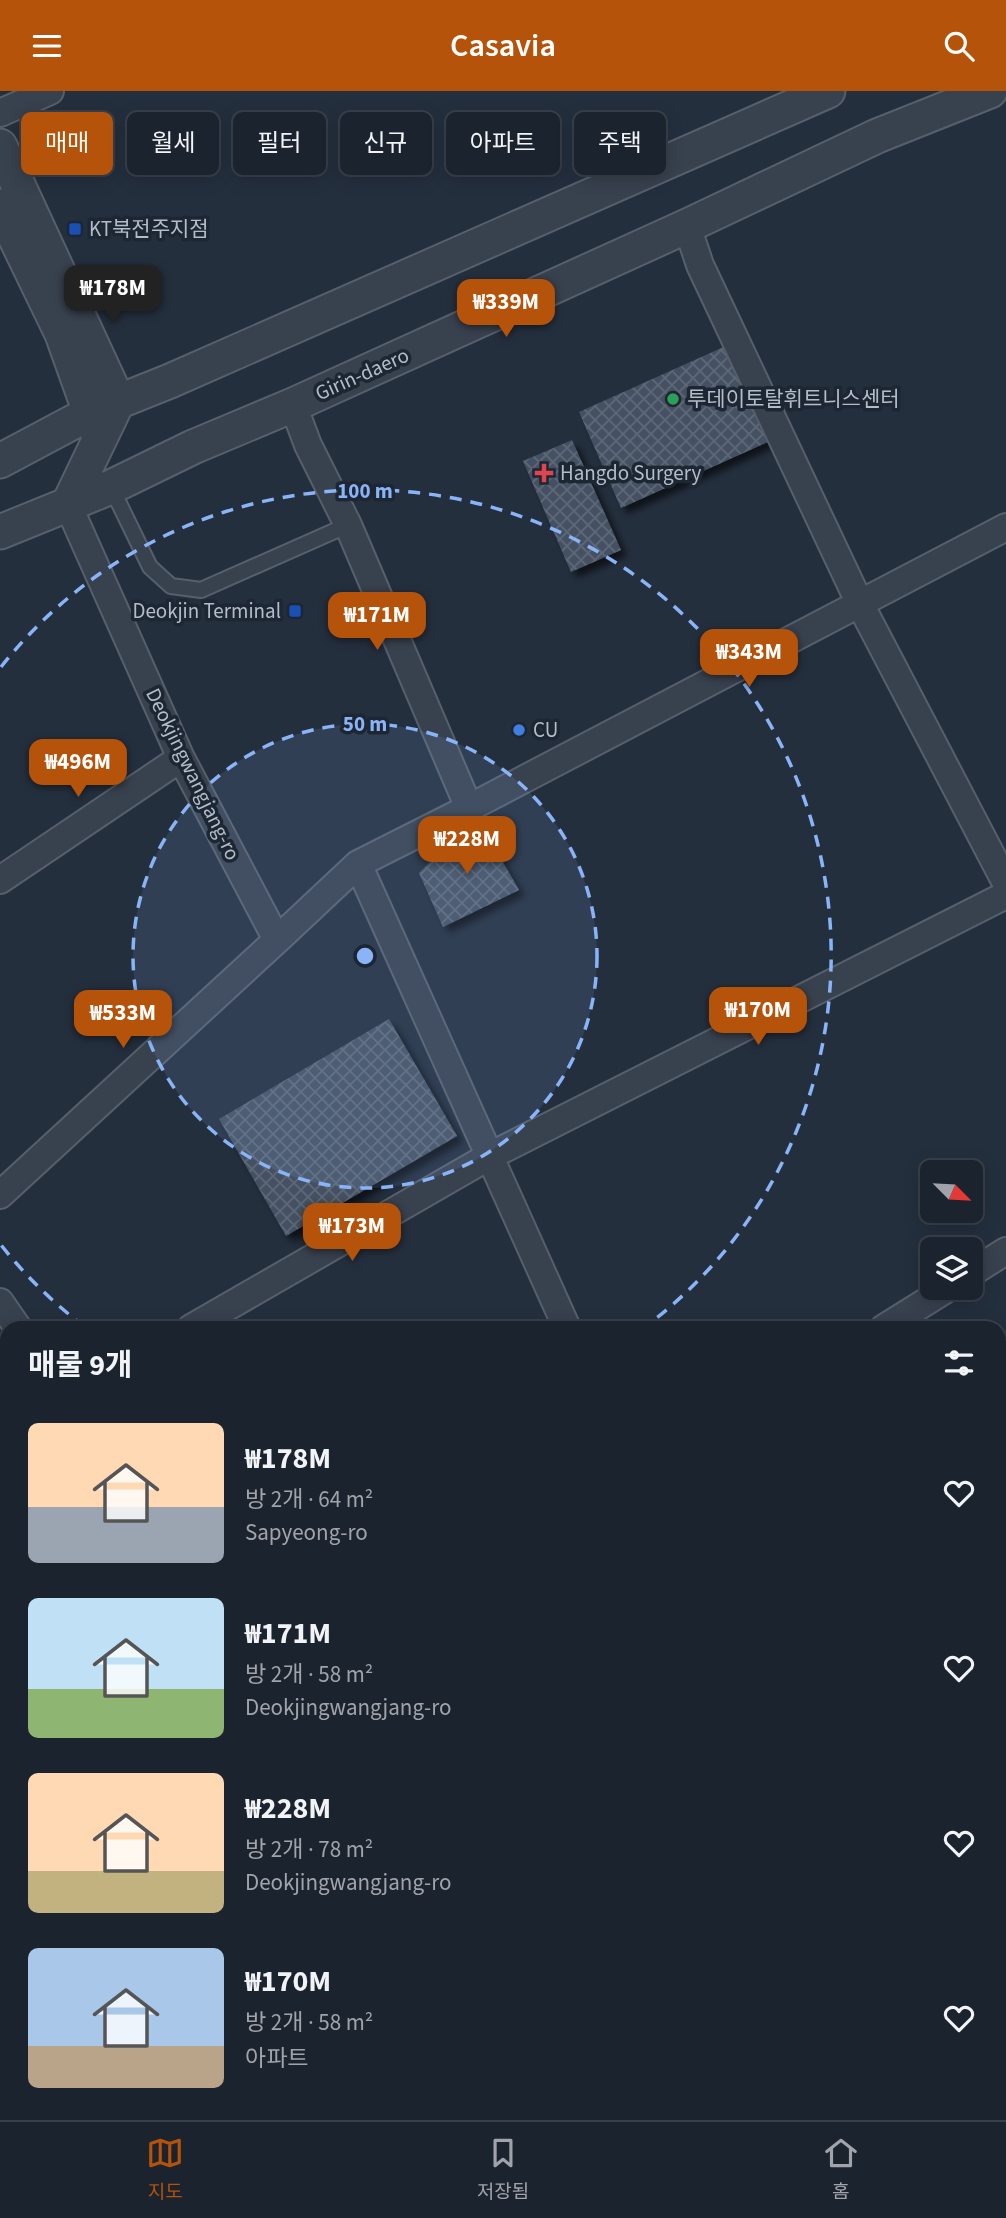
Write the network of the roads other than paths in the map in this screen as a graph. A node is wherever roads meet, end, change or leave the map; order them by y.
1 (50, 91) edge
2 (828, 91) edge
3 (990, 91) edge
4 (0, 113) edge
5 (0, 146) edge
6 (0, 206) edge
7 (687, 226) junction
8 (293, 405) junction
9 (103, 418) junction
10 (0, 461) edge
11 (111, 487) junction
12 (68, 505) junction
13 (348, 525) junction
14 (1006, 527) edge
15 (0, 531) edge
16 (860, 604) junction
17 (181, 758) junction
18 (469, 808) junction
19 (358, 864) junction
20 (0, 880) edge
21 (1006, 883) edge
22 (1006, 895) edge
23 (277, 940) junction
24 (488, 1157) junction
25 (0, 1195) edge
26 (1006, 1251) edge
27 (983, 1265) edge
28 (929, 1300) edge
29 (0, 1302) edge
30 (13, 1321) edge
31 (203, 1321) edge
32 (563, 1321) edge
33 (895, 1321) edge

1 - 4 street
2 - 9 street
3 - 7 street, Girin-daero
5 - 9 street
6 - 9 street
7 - 8 street, Girin-daero
7 - 16 street
8 - 11 street, Girin-daero
8 - 13 street
9 - 10 street
9 - 11 street
9 - 12 street
11 - 12 street, Girin-daero
11 - 13 lane
12 - 15 street, Girin-daero
12 - 17 street, Deokjingwangjang-ro
13 - 18 street
14 - 16 street
16 - 18 street
16 - 21 street
17 - 20 street
17 - 23 street, Deokjingwangjang-ro
18 - 19 street
19 - 23 street
19 - 24 street
22 - 24 street
23 - 25 street
24 - 31 street
24 - 32 street
26 - 27 street
28 - 33 street
29 - 30 street

